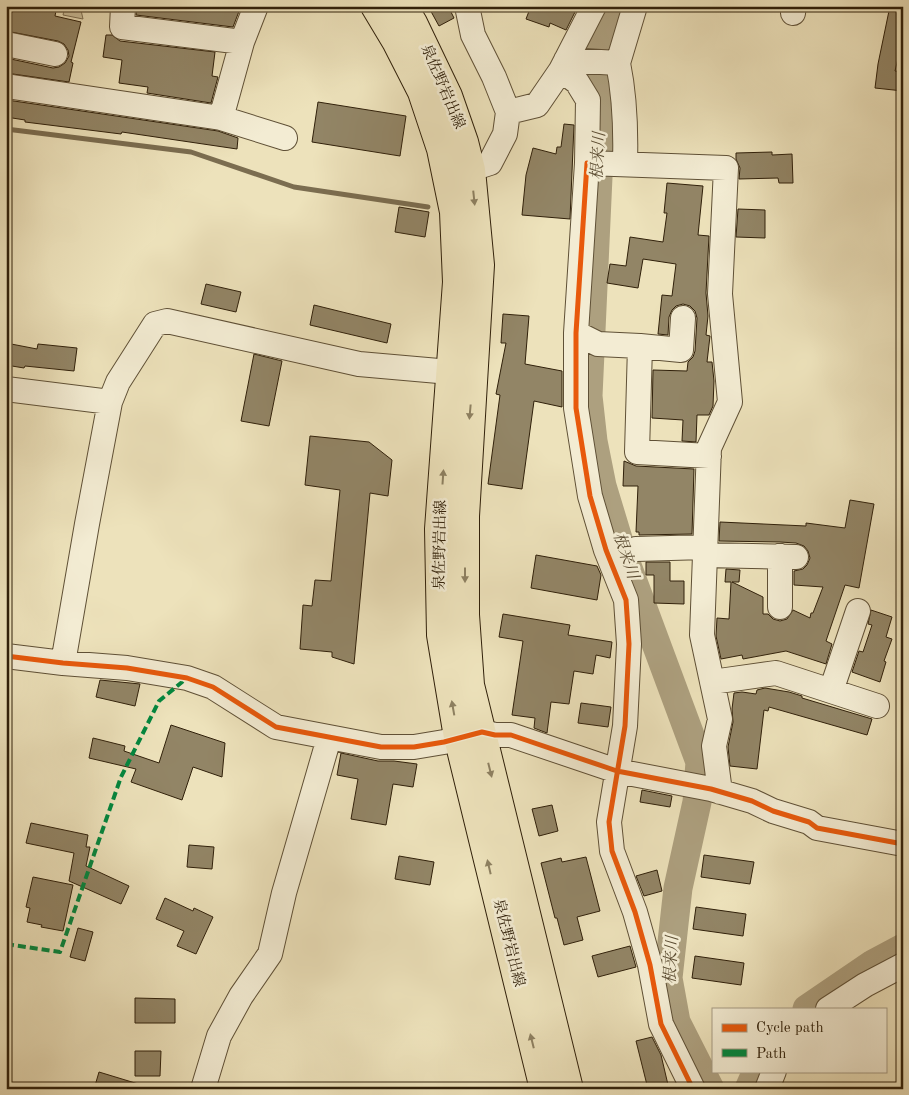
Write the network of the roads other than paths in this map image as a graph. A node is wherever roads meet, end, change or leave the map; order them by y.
1 (123, 6) edge
2 (256, 6) edge
3 (375, 6) edge
4 (403, 6) edge
5 (467, 6) edge
6 (635, 6) edge
7 (590, 7) edge
8 (242, 42) junction
9 (6, 44) edge
10 (55, 54) dead end
11 (616, 63) junction
12 (570, 64) junction
13 (6, 86) edge
14 (508, 112) junction
15 (221, 118) junction
16 (285, 138) dead end
17 (587, 163) junction
18 (625, 164) junction
19 (459, 174) junction
20 (683, 318) dead end
21 (576, 333) junction
22 (640, 346) junction
23 (462, 375) junction
24 (6, 389) edge
25 (110, 402) junction
26 (709, 456) junction
27 (636, 548) dead end
28 (705, 551) junction
29 (780, 607) dead end
30 (858, 611) dead end
31 (6, 656) edge
32 (63, 664) junction
33 (712, 682) junction
34 (831, 691) junction
35 (877, 706) dead end
36 (470, 735) junction
37 (329, 738) junction
38 (616, 771) junction
39 (715, 791) junction
40 (903, 844) edge
41 (903, 964) edge
42 (830, 1008) edge
43 (774, 1072) edge
44 (203, 1089) edge
45 (544, 1089) edge
46 (569, 1089) edge
47 (694, 1089) edge
48 (767, 1089) edge

1 - 8 street
2 - 8 street
3 - 19 main road, 泉佐野岩出線
4 - 19 main road, 泉佐野岩出線
5 - 14 street
6 - 11 street
7 - 12 street
8 - 15 street
9 - 10 street
11 - 12 street
11 - 18 street
12 - 14 street
12 - 17 street
13 - 15 street
14 - 19 street
15 - 16 street
17 - 18 street
17 - 21 street
18 - 26 street
19 - 23 main road, 泉佐野岩出線
20 - 22 street
21 - 22 street
21 - 38 street
22 - 26 street
23 - 25 street
23 - 36 main road, 泉佐野岩出線
24 - 25 street
25 - 32 street
26 - 28 street
27 - 28 street
28 - 29 street
28 - 33 street
30 - 34 street
31 - 32 street
32 - 37 street
33 - 34 street
33 - 39 street
34 - 35 street
36 - 37 street
36 - 38 street
45 -> 36 main road, 泉佐野岩出線
36 -> 46 main road, 泉佐野岩出線
37 - 44 street
38 - 39 street
38 - 47 street
39 - 40 street
41 - 42 street
43 - 48 street

